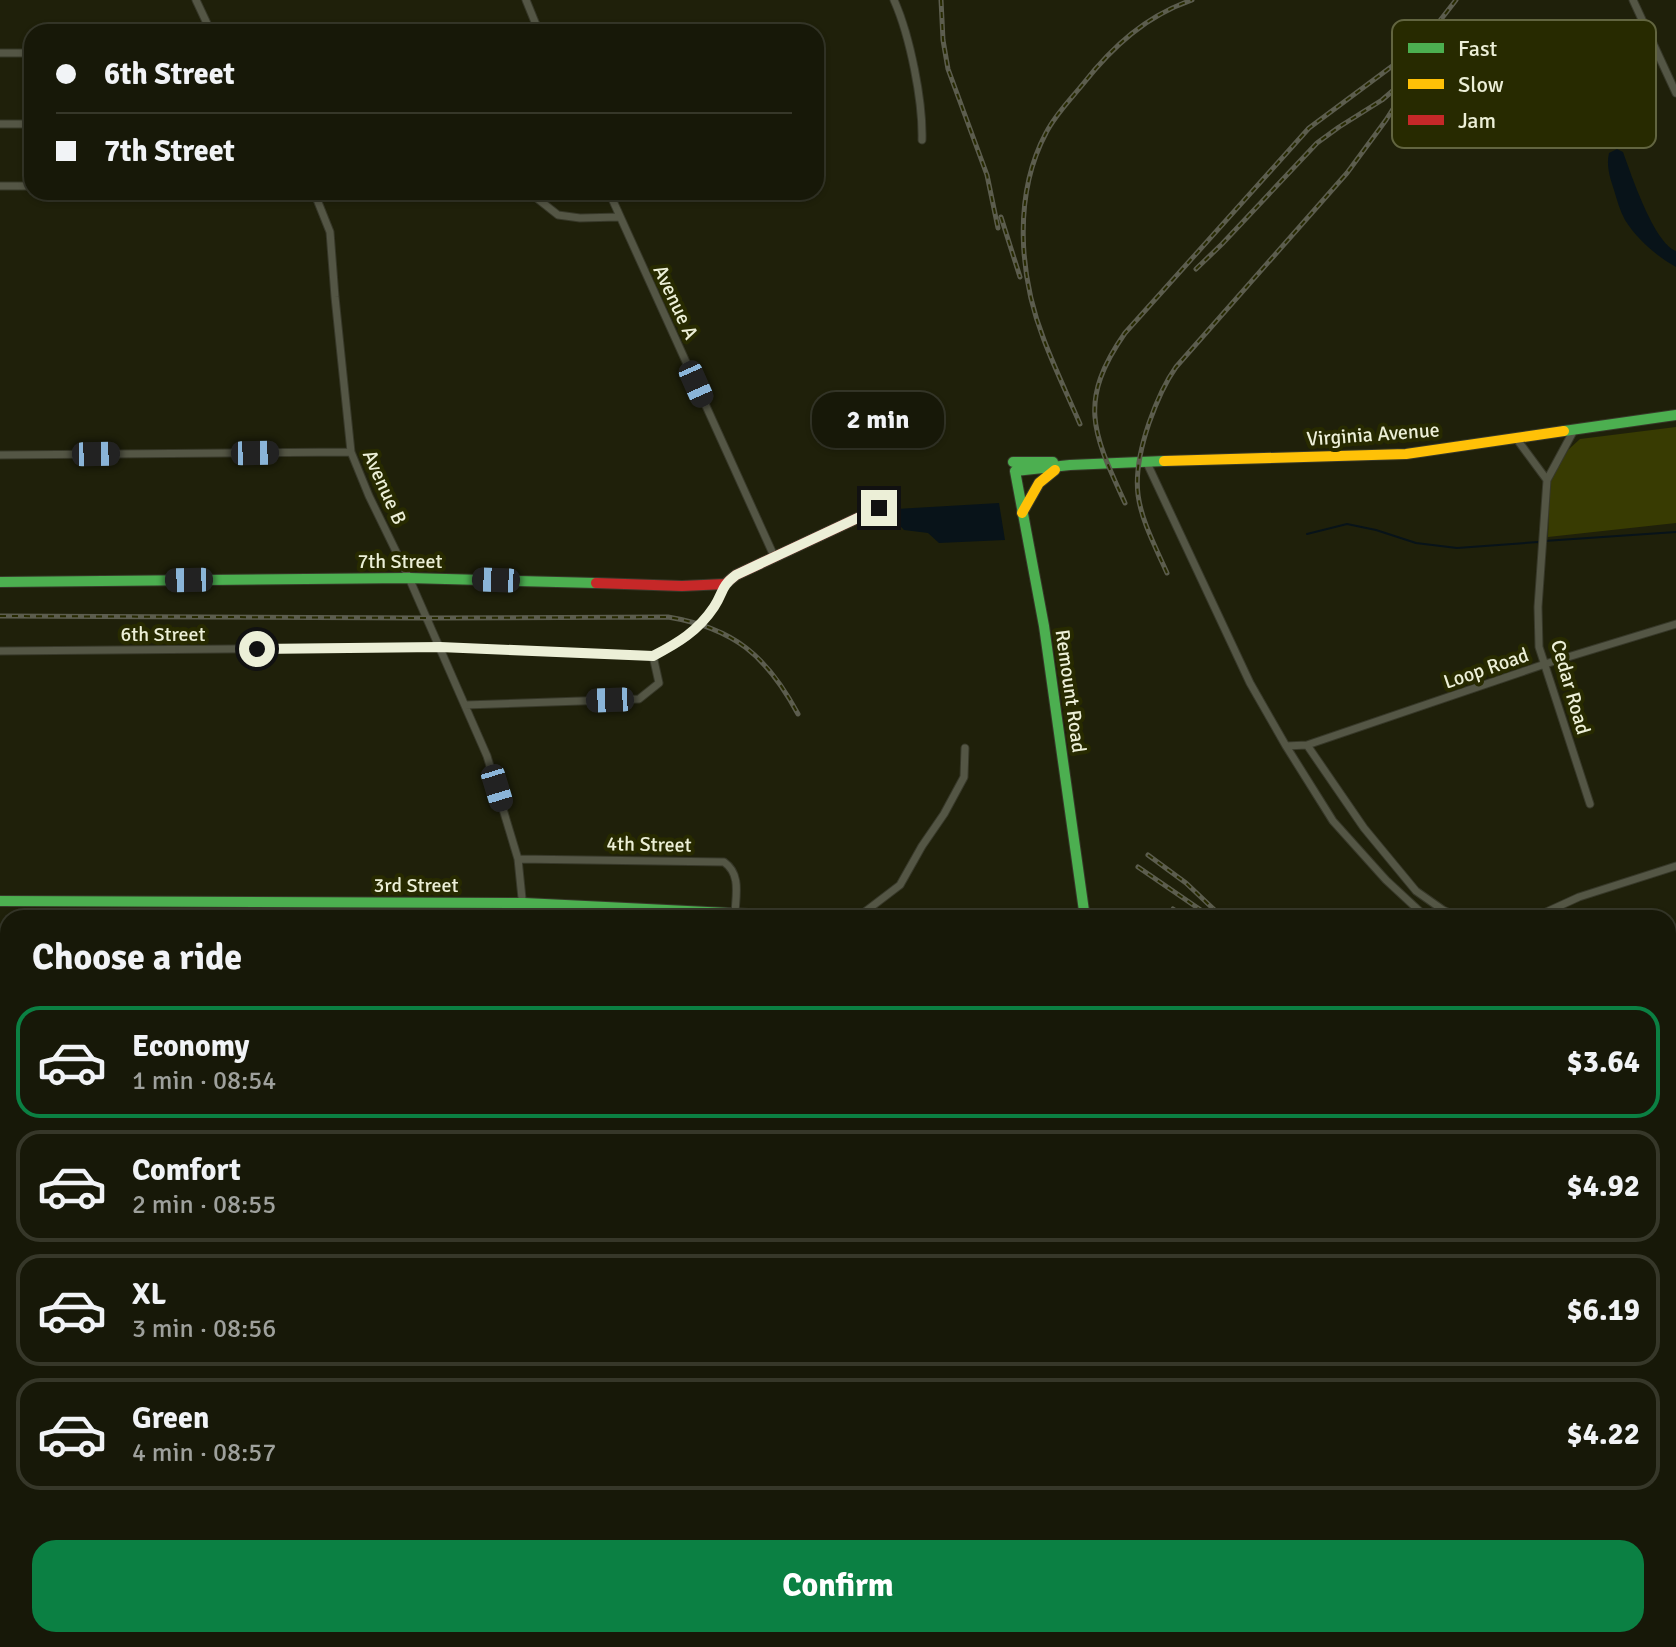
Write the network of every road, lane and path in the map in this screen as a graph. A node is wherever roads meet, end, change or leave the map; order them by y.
1 (196, 0) edge
2 (526, 0) edge
3 (894, 0) edge
4 (1633, 0) edge
5 (1642, 20) edge
6 (207, 24) edge
7 (536, 24) edge
8 (1656, 50) edge
9 (0, 53) edge
10 (24, 53) edge
11 (1676, 93) edge
12 (0, 124) edge
13 (24, 124) edge
14 (922, 140) dead end
15 (0, 186) edge
16 (24, 186) edge
17 (317, 200) edge
18 (539, 200) edge
19 (613, 200) edge
20 (620, 217) junction
21 (1676, 415) edge
22 (1574, 430) junction
23 (1516, 438) junction
24 (351, 452) junction
25 (0, 455) edge
26 (1146, 461) junction
27 (1066, 466) junction
28 (1014, 467) joint
29 (1547, 480) junction
30 (879, 508) dead end
31 (1022, 515) junction
32 (774, 556) junction
33 (409, 578) junction
34 (0, 582) edge
35 (725, 584) junction
36 (1676, 624) edge
37 (440, 647) junction
38 (0, 651) edge
39 (653, 656) junction
40 (1545, 664) junction
41 (465, 705) junction
42 (1307, 745) junction
43 (1286, 746) junction
44 (965, 748) dead end
45 (1590, 804) dead end
46 (518, 859) junction
47 (1676, 866) edge
48 (0, 901) edge
49 (524, 903) junction
50 (524, 910) edge
51 (672, 910) edge
52 (735, 910) edge
53 (867, 910) edge
54 (1084, 910) edge
55 (1418, 910) edge
56 (1443, 910) edge
57 (1551, 910) edge
58 (0, 967) edge
59 (0, 1063) edge
60 (0, 1073) edge

1 - 6 street
2 - 7 street
3 - 14 street
4 - 5 street
8 - 11 street
9 - 10 street
12 - 13 street
15 - 16 street
17 - 24 street, Avenue B
18 - 20 street
19 - 20 street, Avenue A
20 - 32 street, Avenue A
21 - 22 street, Virginia Avenue
22 - 23 street, Virginia Avenue
22 - 29 street, Cedar Road
23 - 26 street, Virginia Avenue
23 - 29 street
24 - 25 street
24 - 33 street, Avenue B
26 - 27 street, Virginia Avenue
26 - 43 street
27 - 28 street, Virginia Avenue
27 - 31 street
28 - 31 street, Remount Road
29 - 40 street, Cedar Road
30 - 32 street, 7th Street
31 - 54 street, Remount Road
32 - 35 street, 7th Street
33 - 34 street, 7th Street
33 - 35 street, 7th Street
33 - 37 street, Avenue B
35 - 39 street
36 - 40 street, Loop Road
37 - 38 street, 6th Street
37 - 39 street, 6th Street
37 - 41 street, Avenue B
39 - 41 street
40 - 42 street, Loop Road
40 - 45 street, Cedar Road
41 - 46 street, Avenue B
42 - 43 street, Loop Road
42 - 56 street
43 - 55 street
44 - 53 street, 3rd Street
46 - 49 street, Avenue B
46 - 52 street, 4th Street
47 - 57 street
48 - 49 street, 3rd Street
49 - 50 street, Avenue B
49 - 51 street, 3rd Street
58 - 59 street
59 - 60 street

